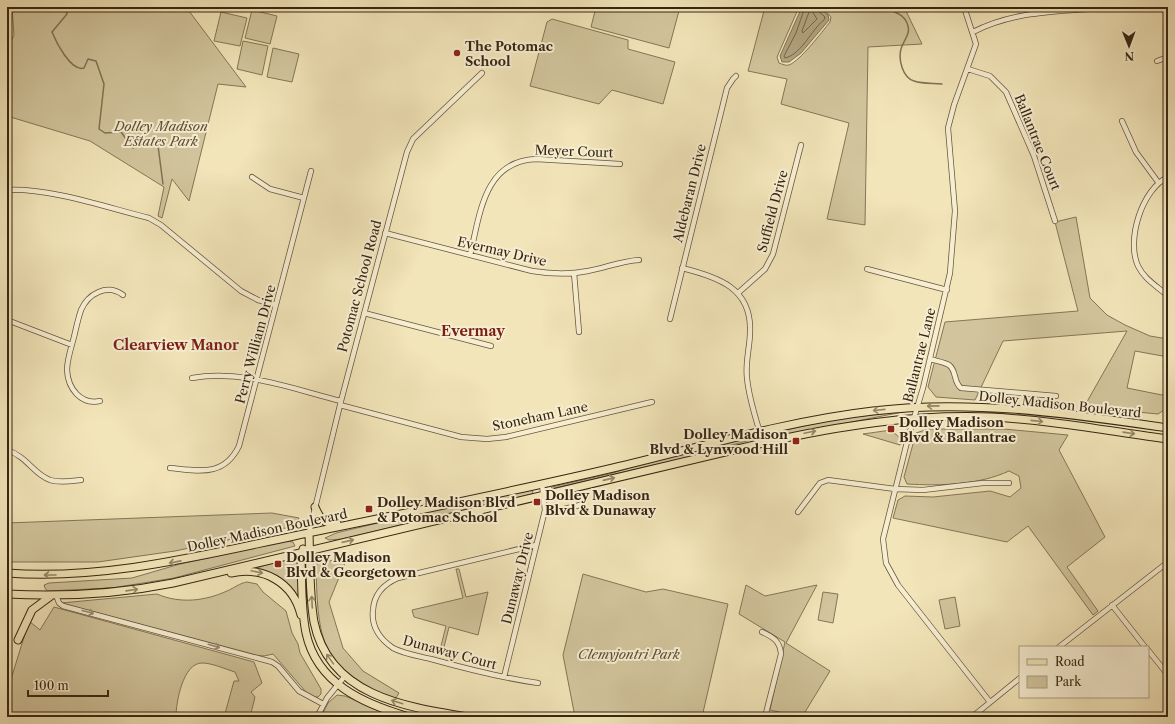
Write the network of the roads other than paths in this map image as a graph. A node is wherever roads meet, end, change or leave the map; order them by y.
1 (964, 7) edge
2 (1118, 7) edge
3 (1099, 8) edge
4 (974, 32) junction
5 (1168, 57) edge
6 (1157, 61) dead end
7 (968, 69) junction
8 (482, 73) dead end
9 (736, 76) dead end
10 (1122, 121) dead end
11 (801, 145) dead end
12 (620, 164) dead end
13 (311, 171) dead end
14 (252, 177) dead end
15 (1168, 177) edge
16 (1158, 182) junction
17 (7, 190) edge
18 (304, 198) junction
19 (1055, 221) dead end
20 (385, 233) junction
21 (470, 255) junction
22 (639, 260) dead end
23 (682, 268) junction
24 (867, 268) dead end
25 (574, 274) junction
26 (946, 290) junction
27 (738, 294) junction
28 (123, 295) dead end
29 (1168, 296) edge
30 (276, 305) junction
31 (364, 313) junction
32 (670, 319) dead end
33 (7, 320) edge
34 (579, 332) dead end
35 (72, 345) junction
36 (491, 346) dead end
37 (930, 359) junction
38 (192, 378) dead end
39 (256, 379) junction
40 (1056, 396) dead end
41 (100, 401) dead end
42 (652, 402) dead end
43 (340, 403) junction
44 (917, 406) junction
45 (914, 418) junction
46 (1168, 426) edge
47 (760, 433) junction
48 (1167, 439) edge
49 (763, 443) junction
50 (7, 450) edge
51 (170, 468) dead end
52 (81, 480) dead end
53 (1009, 483) dead end
54 (542, 484) junction
55 (895, 489) junction
56 (544, 495) junction
57 (580, 505) dead end
58 (315, 507) junction
59 (798, 512) dead end
60 (544, 514) junction
61 (352, 524) junction
62 (309, 533) junction
63 (536, 545) junction
64 (310, 550) junction
65 (302, 552) junction
66 (1168, 562) edge
67 (7, 573) edge
68 (191, 579) junction
69 (7, 594) edge
70 (53, 595) junction
71 (1112, 605) junction
72 (306, 632) junction
73 (762, 632) dead end
74 (18, 640) dead end
75 (1060, 646) edge
76 (1144, 646) edge
77 (1149, 651) edge
78 (1168, 675) edge
79 (345, 676) junction
80 (504, 677) junction
81 (1019, 679) edge
82 (538, 683) dead end
83 (338, 684) junction
84 (990, 702) junction
85 (323, 704) junction
86 (317, 717) edge
87 (409, 717) edge
88 (468, 717) edge
89 (765, 717) edge
90 (972, 717) edge

1 - 4 street, Ballantrae Lane
2 - 3 street
3 - 4 street
4 - 7 street, Ballantrae Lane
5 - 6 street
7 - 19 street, Ballantrae Court
7 - 26 street, Ballantrae Lane
8 - 20 street, Potomac School Road
9 - 23 street, Aldebaran Drive
10 - 16 street
11 - 27 street, Suffield Drive
12 - 21 street, Meyer Court
13 - 18 street, Perry William Drive
14 - 18 street
15 - 16 street
16 - 29 street
17 - 30 street
18 - 30 street, Perry William Drive
20 - 21 street, Evermay Drive
20 - 31 street, Potomac School Road
21 - 25 street, Evermay Drive
22 - 25 street, Evermay Drive
23 - 27 street
23 - 32 street, Aldebaran Drive
24 - 26 street
25 - 34 street
26 - 37 street, Ballantrae Lane
27 - 47 street
28 - 35 street
30 - 39 street, Perry William Drive
31 - 36 street
31 - 43 street, Potomac School Road
33 - 35 street
35 - 41 street
37 - 40 street
37 - 44 street, Ballantrae Lane
38 - 39 street, Stoneham Lane
39 - 43 street, Stoneham Lane
39 - 51 street, Perry William Drive
42 - 43 street, Stoneham Lane
43 - 58 street, Potomac School Road
44 - 45 street, Ballantrae Lane
46 -> 44 main road, Dolley Madison Boulevard
44 -> 47 main road, Dolley Madison Boulevard
45 -> 48 main road, Dolley Madison Boulevard
49 -> 45 main road, Dolley Madison Boulevard
45 - 55 street, Ballantrae Lane
46 - 48 street
47 - 49 street
47 - 54 main road, Dolley Madison Boulevard
56 -> 49 main road, Dolley Madison Boulevard
50 - 52 street
53 - 55 street
54 - 56 street, Dunaway Drive
54 - 61 main road, Dolley Madison Boulevard
55 - 59 street
55 - 84 street, Ballantrae Lane
56 - 60 street, Dunaway Drive
64 -> 56 main road, Dolley Madison Boulevard
57 - 60 street
58 - 61 main road
58 - 62 street, Potomac School Road
60 - 63 street, Dunaway Drive
61 - 62 main road, Dolley Madison Boulevard
62 - 64 main road
62 - 65 main road
62 -> 67 main road, Dolley Madison Boulevard
63 - 80 street, Dunaway Drive
63 - 80 street, Dunaway Court
64 - 65 main road, Dolley Madison Boulevard
79 -> 64 main road
65 - 68 main road, Dolley Madison Boulevard
65 - 72 main road
66 - 71 street
70 -> 68 main road, Dolley Madison Boulevard
68 -> 72 main road
69 - 70 main road, Dolley Madison Boulevard
70 - 74 main road
70 -> 85 street
71 - 75 street
71 - 76 street
72 - 83 main road
73 - 89 street
77 - 78 street
79 - 83 street
88 -> 79 main road
80 - 82 street, Dunaway Court
81 - 84 street
83 - 85 street
83 - 87 main road
84 - 90 street
85 - 86 street

